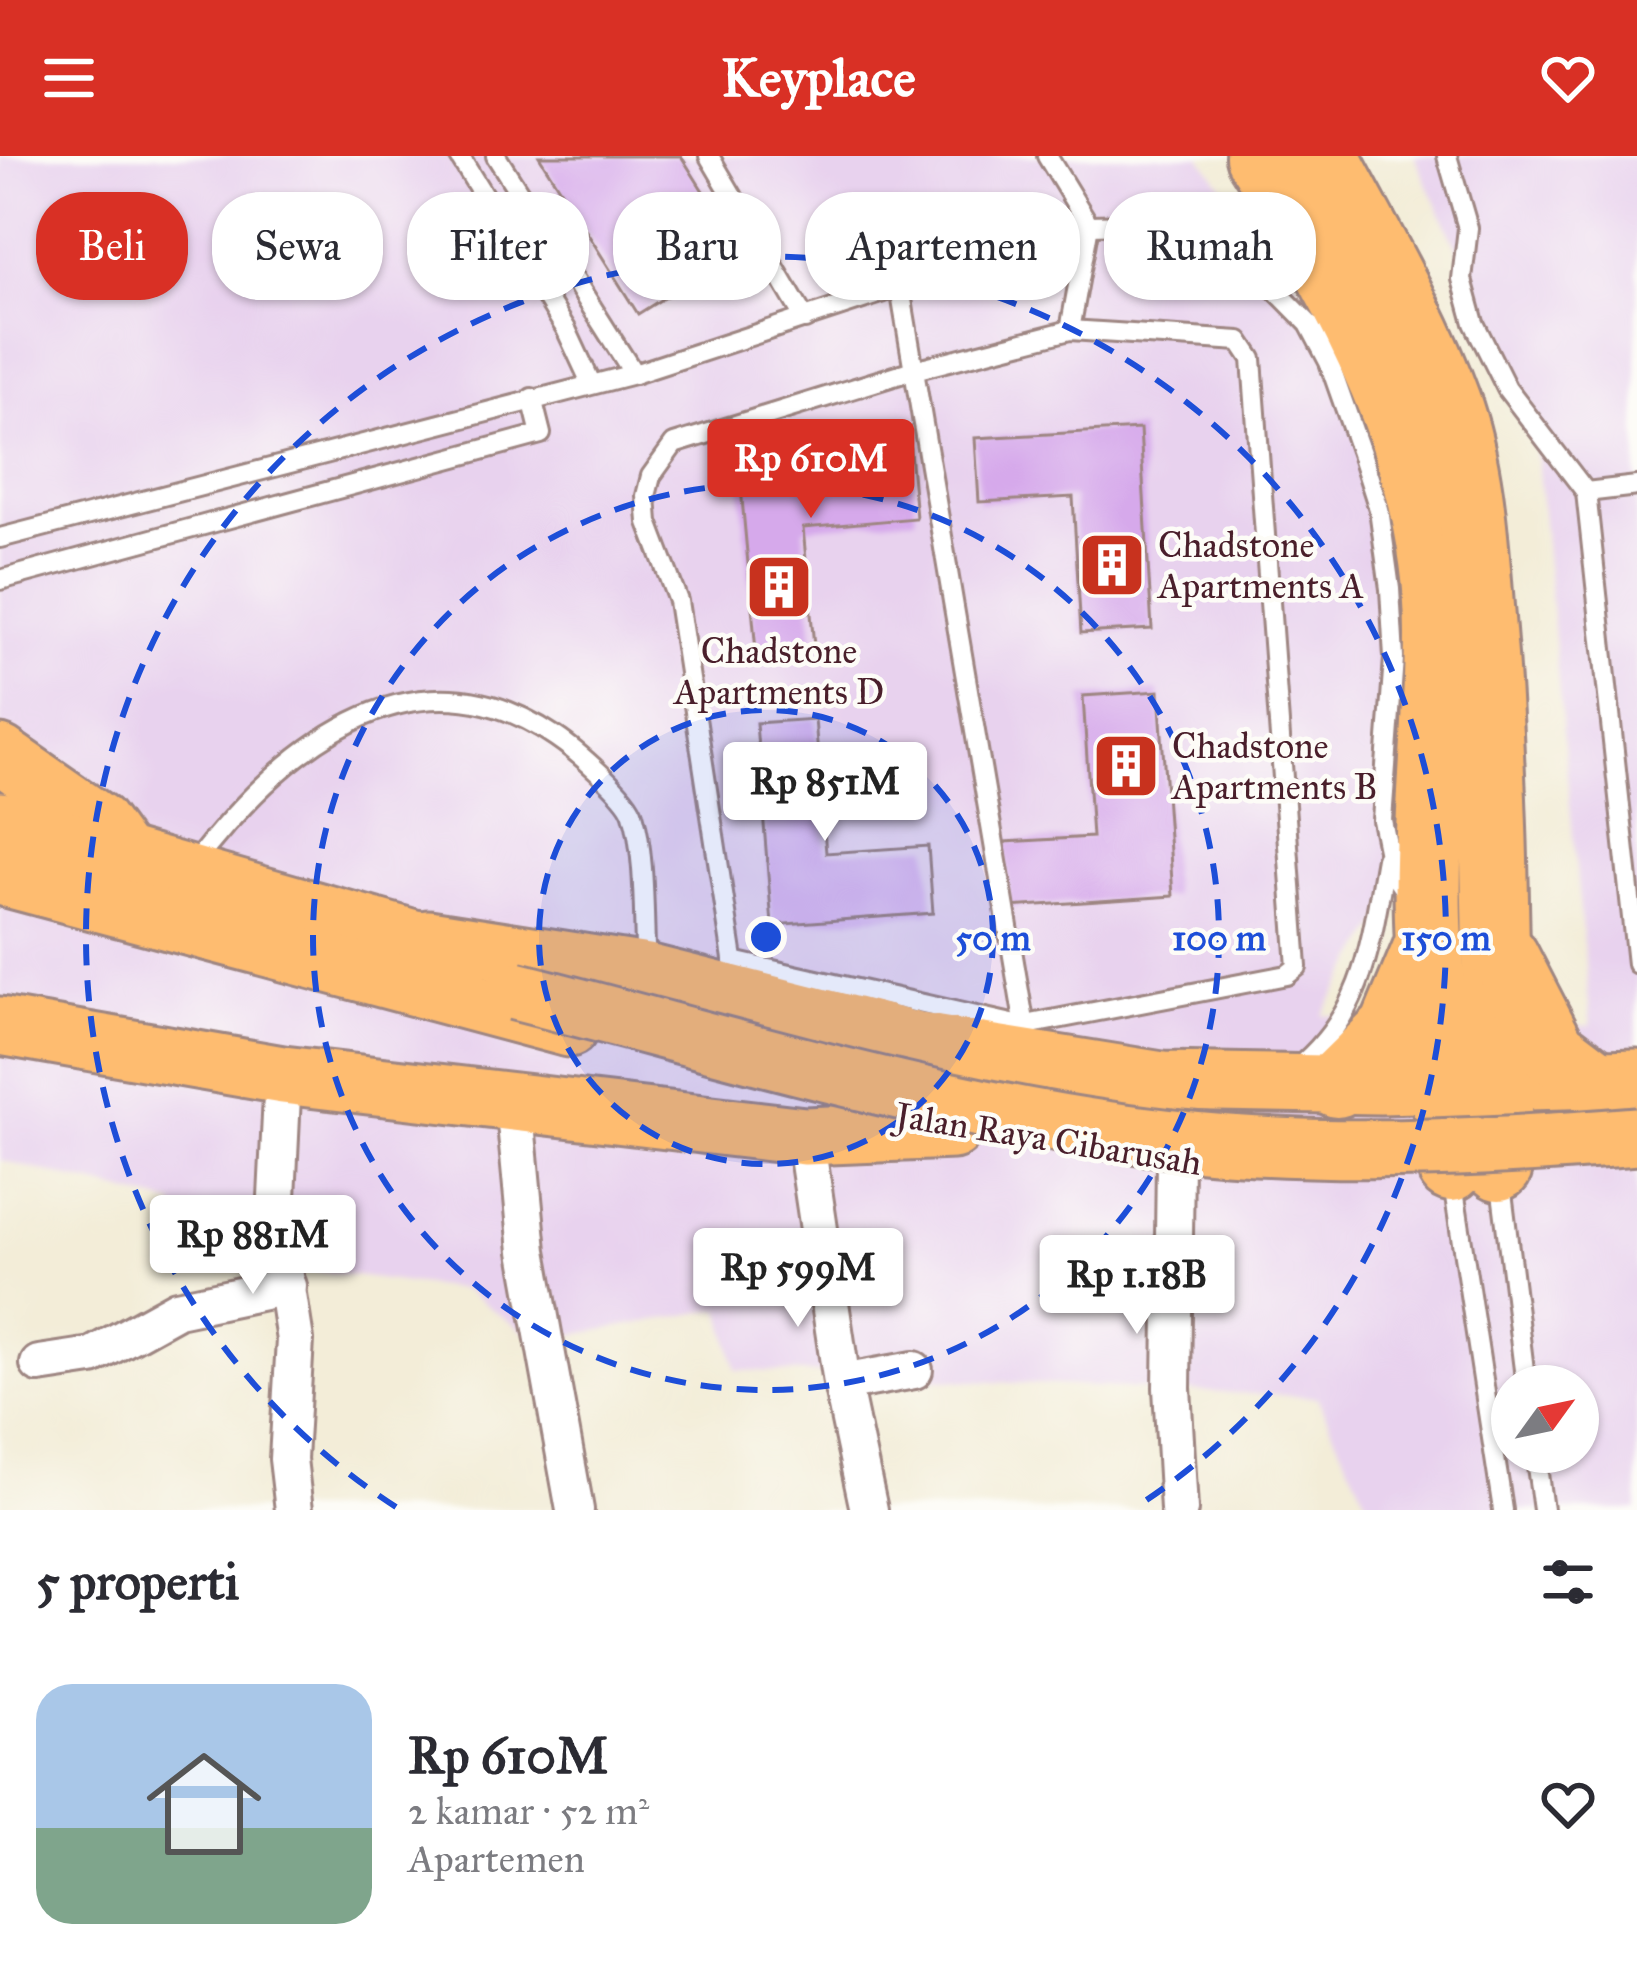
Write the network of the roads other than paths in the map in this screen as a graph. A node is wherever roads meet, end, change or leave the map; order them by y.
1 (459, 156) edge
2 (496, 156) edge
3 (709, 156) edge
4 (1047, 156) edge
5 (1230, 156) edge
6 (1258, 156) edge
7 (1325, 156) edge
8 (1448, 156) edge
9 (1266, 192) edge
10 (1279, 192) edge
11 (1088, 225) junction
12 (1080, 228) edge
13 (1316, 256) edge
14 (864, 300) edge
15 (901, 300) edge
16 (806, 319) junction
17 (1070, 330) junction
18 (910, 371) junction
19 (634, 374) junction
20 (591, 383) junction
21 (532, 398) junction
22 (1637, 486) edge
23 (1586, 493) junction
24 (0, 538) edge
25 (0, 580) edge
26 (0, 754) edge
27 (0, 821) edge
28 (119, 852) junction
29 (1387, 854) junction
30 (187, 873) junction
31 (0, 876) edge
32 (1429, 933) junction
33 (1498, 943) junction
34 (416, 961) junction
35 (1637, 964) edge
36 (646, 973) junction
37 (736, 979) junction
38 (515, 983) junction
39 (0, 1025) edge
40 (1025, 1027) junction
41 (920, 1042) junction
42 (283, 1075) junction
43 (1491, 1083) junction
44 (1332, 1084) junction
45 (1623, 1092) edge
46 (514, 1102) junction
47 (953, 1130) junction
48 (805, 1136) junction
49 (1637, 1136) edge
50 (1637, 1156) edge
51 (1174, 1162) junction
52 (1495, 1168) junction
53 (1377, 1170) junction
54 (288, 1286) junction
55 (39, 1364) dead end
56 (1523, 1365) edge
57 (914, 1370) dead end
58 (842, 1383) junction
59 (1538, 1473) edge
60 (294, 1510) edge
61 (575, 1510) edge
62 (869, 1510) edge
63 (1179, 1510) edge
64 (1503, 1510) edge
65 (1544, 1510) edge

1 - 20 lane
2 - 19 lane
3 - 16 lane
4 - 11 lane
5 - 9 highway
6 - 10 highway
7 - 33 highway
8 - 23 lane
11 - 12 lane
11 - 17 lane
11 - 29 lane
13 - 32 highway
14 - 16 lane
15 - 18 lane
16 - 19 lane
17 - 18 lane
17 - 40 lane
18 - 37 lane
18 - 40 lane
19 - 20 lane
20 - 21 lane
21 - 24 lane
21 - 25 lane
22 - 23 lane
23 - 35 lane
26 - 28 main road
27 - 28 main road, Jalan Raya Cibarusah
28 - 30 main road, Jalan Raya Cibarusah
29 - 32 lane
29 - 44 lane
30 - 34 main road, Jalan Raya Cibarusah
30 - 36 lane
31 - 34 main road, Jalan Raya Cibarusah
32 - 43 highway
32 - 44 highway
33 - 43 highway
33 - 45 highway
34 - 36 main road, Jalan Raya Cibarusah
34 - 38 main road, Jalan Raya Cibarusah
34 - 47 main road, Jalan Raya Cibarusah
36 - 37 main road, Jalan Raya Cibarusah
37 - 40 lane
37 - 41 main road, Jalan Raya Cibarusah
38 - 45 main road, Jalan Raya Cibarusah
38 - 49 main road, Jalan Raya Cibarusah, bridge
39 - 42 main road
40 - 41 lane
41 - 44 main road, Jalan Raya Cibarusah
42 - 46 main road
42 - 54 street
43 - 44 main road, Jalan Raya Cibarusah
43 - 45 main road, Jalan Raya Cibarusah
43 - 52 highway
44 - 53 main road
46 - 48 main road
46 - 61 street
47 - 48 main road
47 - 51 main road, Jalan Raya Cibarusah
48 - 58 street
50 - 52 main road, Jalan Raya Cibarusah
51 - 53 main road, Jalan Raya Cibarusah
51 - 63 street
52 - 53 main road, Jalan Raya Cibarusah
52 - 56 lane
52 - 64 lane
54 - 55 street
54 - 60 street
57 - 58 street
58 - 62 street
59 - 65 lane

